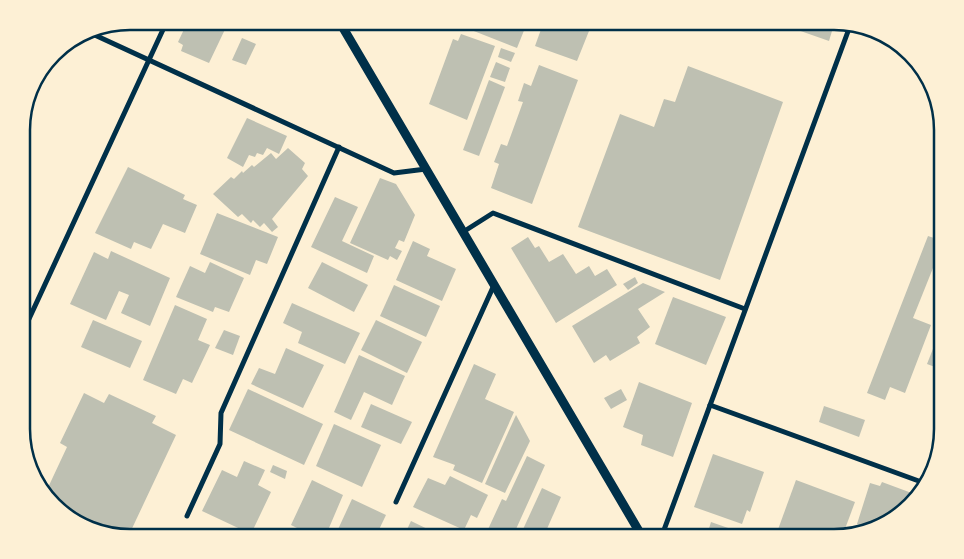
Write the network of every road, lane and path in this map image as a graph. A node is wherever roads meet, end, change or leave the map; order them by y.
1 (163, 30) edge
2 (344, 30) edge
3 (848, 31) edge
4 (97, 36) edge
5 (149, 60) junction
6 (339, 148) junction
7 (426, 169) junction
8 (463, 232) junction
9 (494, 285) junction
10 (745, 309) junction
11 (30, 317) edge
12 (710, 405) junction
13 (919, 481) edge
14 (396, 502) dead end
15 (187, 516) dead end
16 (638, 529) edge
17 (664, 529) edge

1 - 5 street
2 - 7 street
3 - 10 street
4 - 5 street
5 - 6 street
5 - 11 street
6 - 7 street
6 - 15 street
7 - 8 street
8 - 9 street
8 - 10 street
9 - 14 street
9 - 16 street
10 - 12 street
12 - 13 street
12 - 17 street

